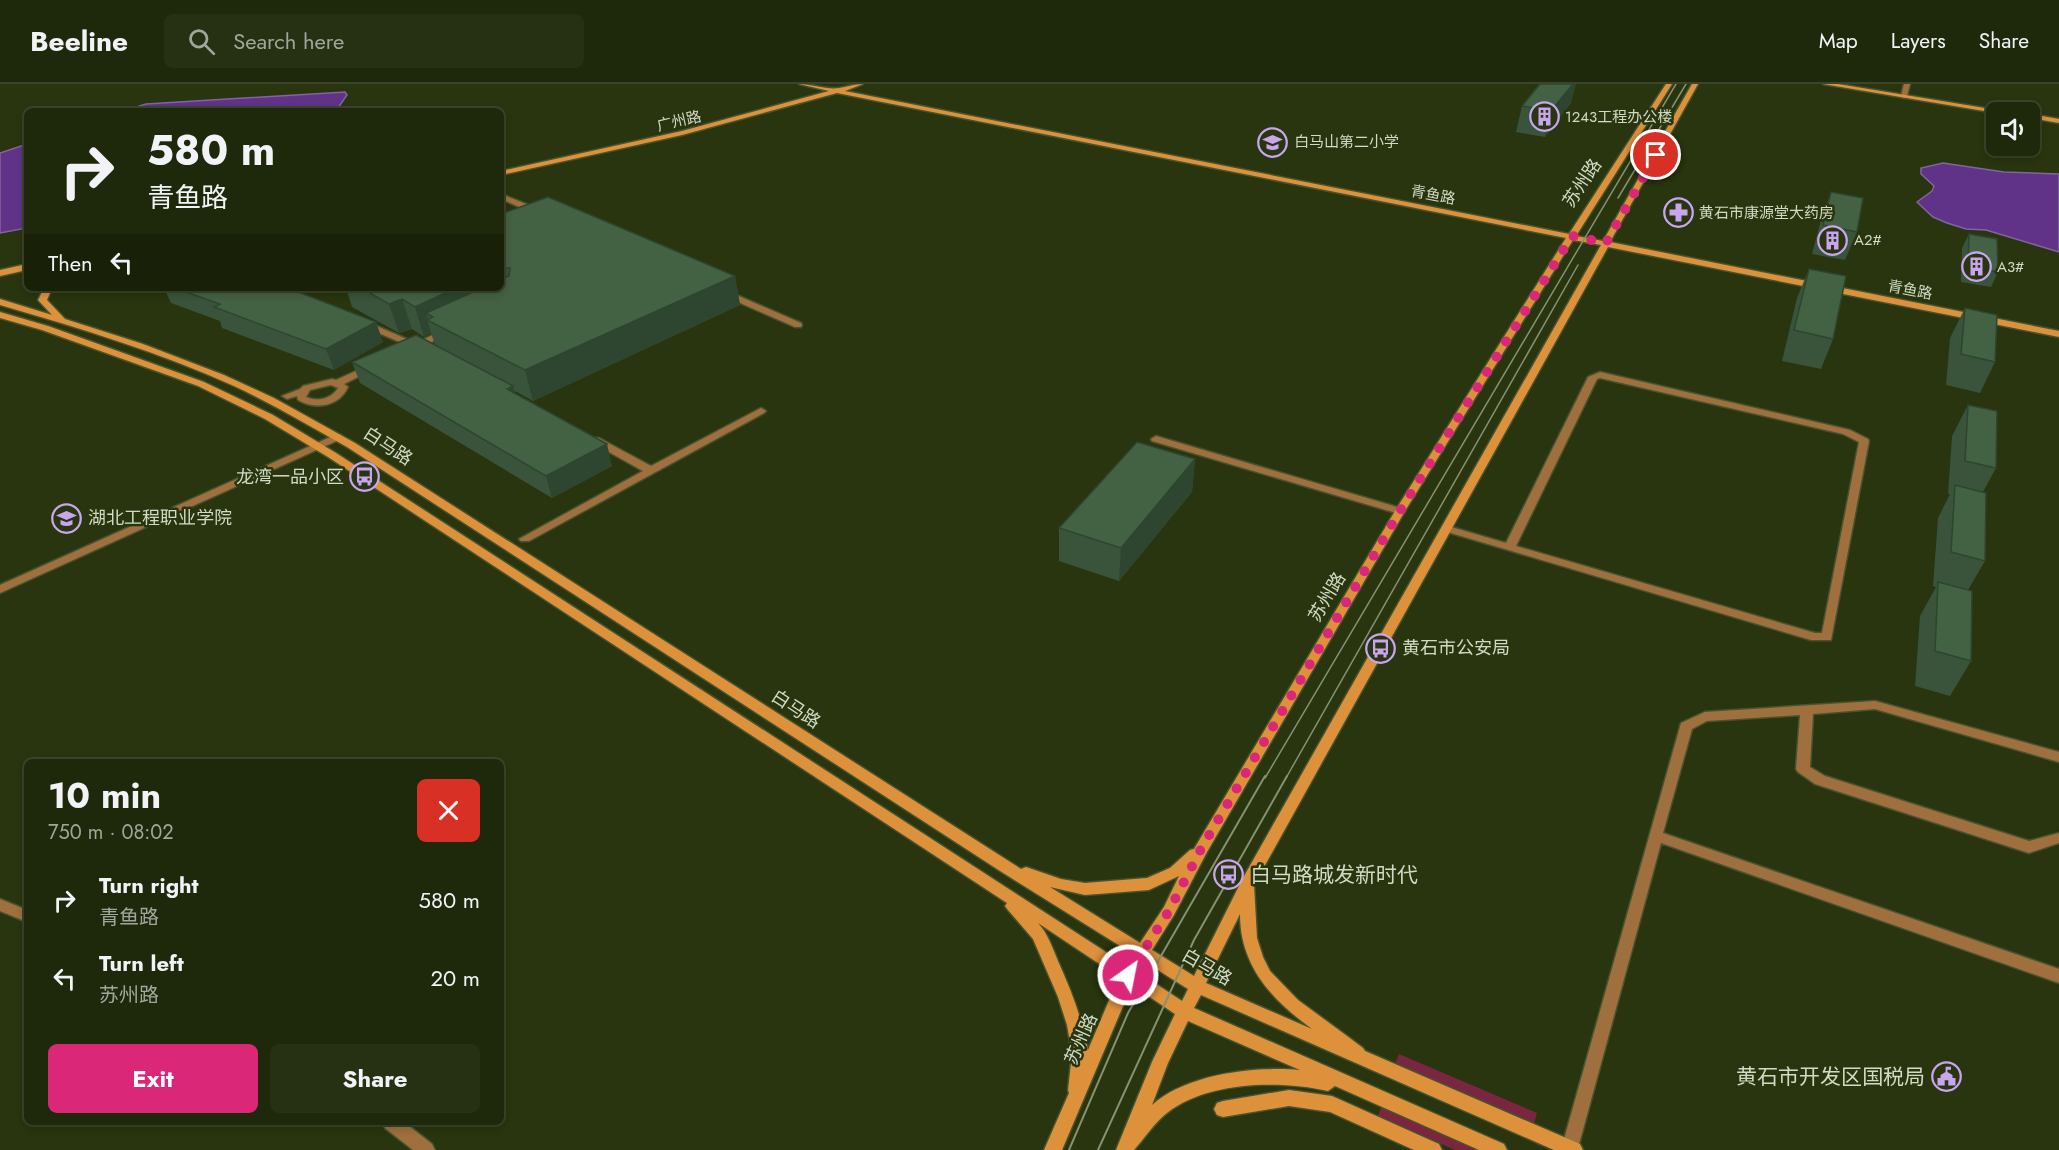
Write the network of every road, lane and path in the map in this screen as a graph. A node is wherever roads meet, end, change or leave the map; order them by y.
1 (802, 84) edge
2 (860, 84) edge
3 (1669, 84) edge
4 (1695, 84) edge
5 (1826, 84) edge
6 (1907, 84) edge
7 (840, 88) edge
8 (826, 89) junction
9 (1904, 96) junction
10 (1986, 109) edge
11 (2040, 118) edge
12 (2059, 121) edge
13 (504, 166) edge
14 (504, 171) edge
15 (504, 197) edge
16 (545, 215) edge
17 (1572, 236) junction
18 (1606, 243) junction
19 (24, 268) edge
20 (0, 273) edge
21 (24, 276) edge
22 (0, 281) edge
23 (46, 291) edge
24 (721, 292) edge
25 (0, 302) edge
26 (0, 315) edge
27 (352, 319) edge
28 (64, 321) junction
29 (462, 324) edge
30 (798, 325) dead end
31 (2059, 334) edge
32 (420, 348) junction
33 (406, 351) edge
34 (377, 364) edge
35 (338, 383) junction
36 (302, 392) junction
37 (287, 396) dead end
38 (322, 402) junction
39 (312, 409) dead end
40 (761, 411) dead end
41 (581, 433) edge
42 (337, 437) junction
43 (1156, 439) dead end
44 (318, 446) junction
45 (652, 471) junction
46 (1400, 511) junction
47 (1448, 529) junction
48 (525, 539) dead end
49 (1510, 548) junction
50 (0, 589) edge
51 (1806, 710) junction
52 (2059, 756) edge
53 (1656, 836) junction
54 (2059, 838) edge
55 (1201, 849) junction
56 (1002, 865) junction
57 (985, 882) junction
58 (1248, 882) junction
59 (0, 905) edge
60 (24, 915) edge
61 (1144, 952) junction
62 (1128, 975) junction
63 (2059, 976) edge
64 (1198, 987) junction
65 (1186, 1012) junction
66 (1367, 1061) junction
67 (1386, 1100) junction
68 (1074, 1102) junction
69 (1222, 1109) dead end
70 (395, 1125) edge
71 (1126, 1149) edge
72 (1571, 1149) edge
73 (426, 1150) edge
74 (1053, 1150) edge
75 (1433, 1150) edge
76 (1498, 1150) edge

1 - 8 street, 青鱼路
2 - 7 street, 广州路
3 - 17 street, 苏州路
4 - 18 street
5 - 9 street
6 - 9 street
7 - 8 street, 青鱼路
7 - 14 street, 广州路
7 - 17 street, 青鱼路
8 - 13 street, 广州路
9 - 10 street
11 - 12 street
15 - 16 street
17 - 18 street, 青鱼路
17 - 46 street, 苏州路
18 - 31 street, 青鱼路
18 - 47 street
19 - 20 street
21 - 22 street
23 - 28 street
24 - 30 street
25 - 28 street, 白马路
26 - 44 street
27 - 32 street
28 - 42 street, 白马路
29 - 32 street
32 - 33 street
34 - 35 street
35 - 36 street
35 - 38 street
36 - 37 street
36 - 38 street
38 - 39 street
40 - 45 street
41 - 45 street
42 - 44 street
42 - 56 street, 白马路
43 - 46 street
44 - 50 street
44 - 57 street
45 - 48 street
46 - 55 street, 苏州路
47 - 49 street
47 - 58 street
49 - 49 street
51 - 52 street
51 - 53 street
51 - 54 street
53 - 63 street
53 - 72 street
55 - 56 street
55 - 61 street, 苏州路
56 - 61 street, 白马路
57 - 62 street
57 - 68 street
58 - 64 street
58 - 66 street
59 - 60 street
61 - 62 street, 苏州路
61 - 64 street, 白马路
62 - 65 street
62 - 68 street, 苏州路
64 - 65 street
64 - 66 street, 白马路
65 - 67 street
65 - 71 street
66 - 72 street, 白马路
67 - 71 street
67 - 76 street
68 - 74 street, 苏州路
69 - 75 street
70 - 73 street

